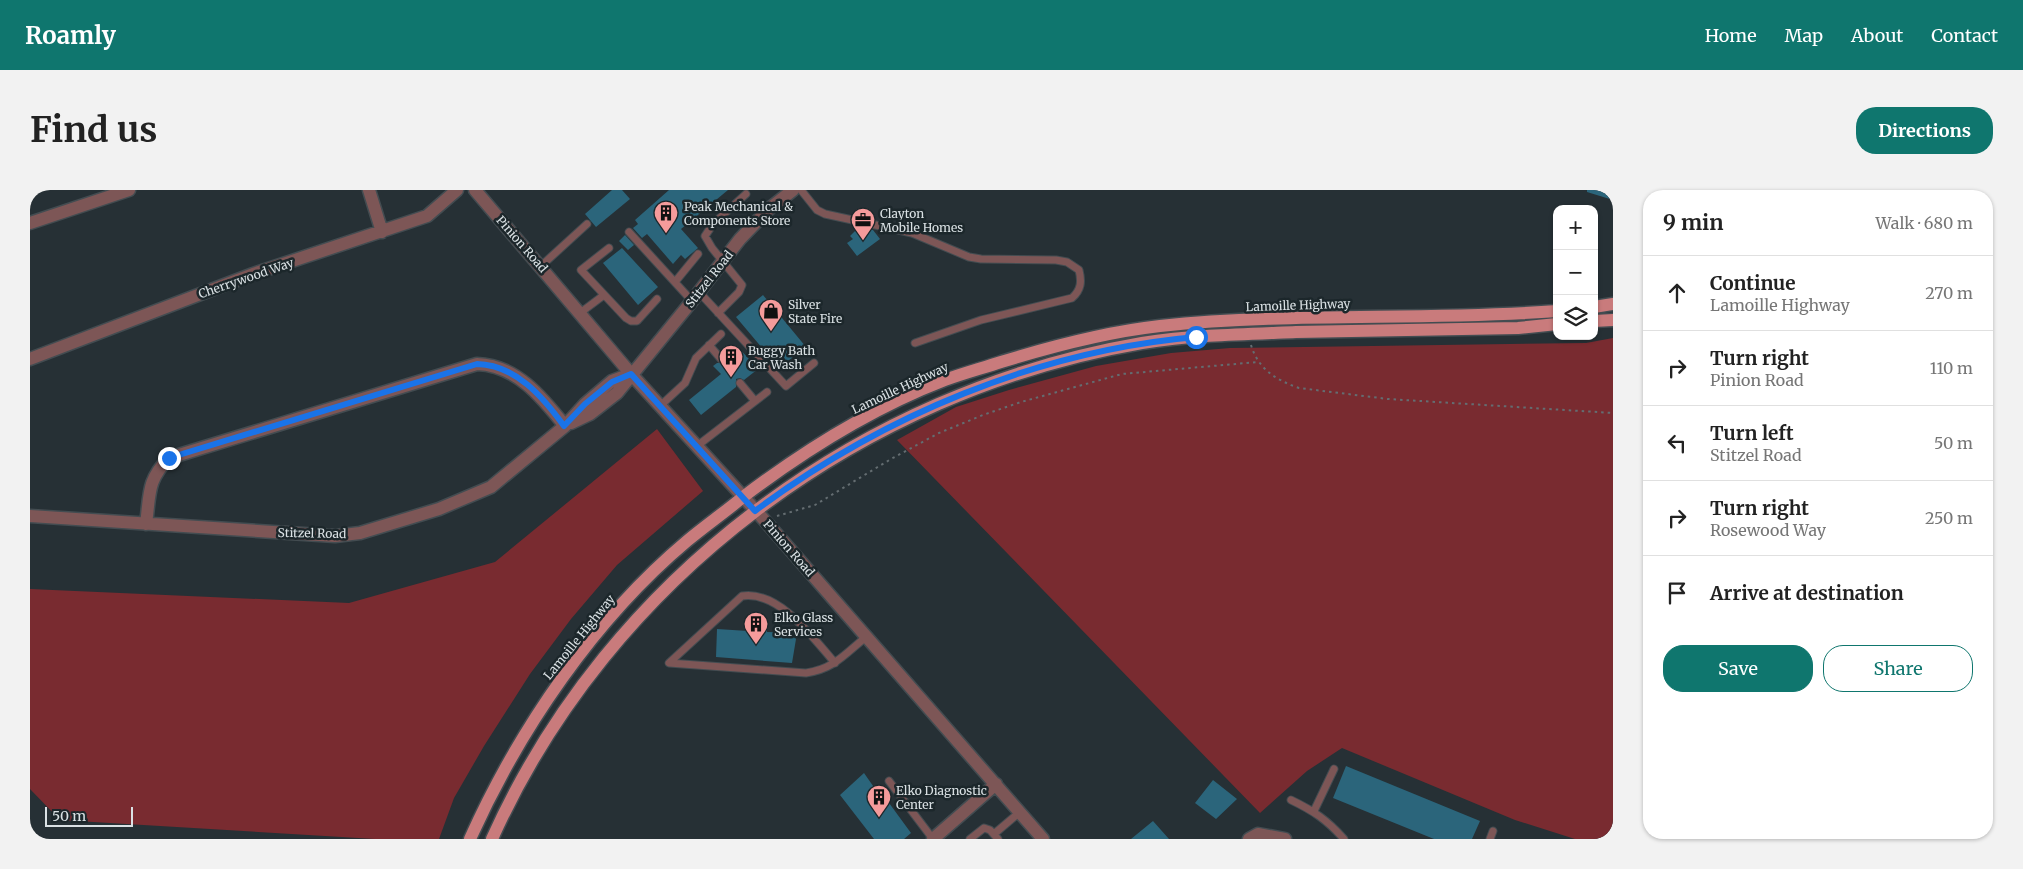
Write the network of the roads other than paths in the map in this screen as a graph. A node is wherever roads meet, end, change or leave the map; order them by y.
1 (130, 190) edge
2 (369, 190) edge
3 (457, 190) edge
4 (475, 190) edge
5 (793, 190) edge
6 (801, 190) edge
7 (746, 194) dead end
8 (30, 223) edge
9 (587, 224) dead end
10 (382, 232) junction
11 (629, 232) dead end
12 (609, 248) dead end
13 (698, 254) dead end
14 (723, 261) junction
15 (540, 266) junction
16 (675, 282) junction
17 (604, 295) junction
18 (696, 297) junction
19 (657, 299) dead end
20 (1613, 304) edge
21 (1598, 306) edge
22 (1553, 311) edge
23 (580, 313) junction
24 (718, 313) junction
25 (1613, 320) edge
26 (1598, 321) edge
27 (1553, 324) edge
28 (721, 334) dead end
29 (915, 343) dead end
30 (709, 345) junction
31 (30, 359) edge
32 (721, 359) dead end
33 (814, 364) dead end
34 (631, 374) junction
35 (740, 383) dead end
36 (767, 392) dead end
37 (755, 401) junction
38 (660, 406) junction
39 (564, 426) junction
40 (697, 446) junction
41 (744, 497) junction
42 (755, 511) junction
43 (30, 516) edge
44 (146, 524) junction
45 (866, 637) junction
46 (835, 664) junction
47 (1334, 769) dead end
48 (889, 781) dead end
49 (996, 784) junction
50 (1291, 800) dead end
51 (1314, 811) junction
52 (1020, 812) junction
53 (996, 836) edge
54 (1250, 838) edge
55 (470, 839) edge
56 (492, 839) edge
57 (933, 839) edge
58 (970, 839) edge
59 (1044, 839) edge
60 (1285, 839) edge
61 (1344, 839) edge

1 - 8 street
2 - 10 street
3 - 10 street, Cherrywood Way
4 - 15 street, Pinion Road
5 - 14 street, Stitzel Road
6 - 29 lane
7 - 14 lane
9 - 15 lane
10 - 31 street, Cherrywood Way
11 - 16 lane
12 - 17 lane
13 - 16 lane
14 - 18 street, Stitzel Road
14 - 24 lane
15 - 23 street, Pinion Road
16 - 18 lane
17 - 19 lane
17 - 23 lane
18 - 24 lane
18 - 34 street, Stitzel Road
20 - 21 main road
22 - 41 main road, Lamoille Highway
23 - 34 street, Pinion Road
24 - 33 lane
25 - 26 main road
27 - 42 main road
28 - 30 lane
30 - 32 lane
30 - 38 lane
34 - 38 street, Pinion Road
34 - 39 street, Stitzel Road
35 - 37 lane
36 - 37 lane
37 - 40 lane
38 - 40 street, Pinion Road
39 - 44 street, Stitzel Road
39 - 44 street
40 - 41 street, Pinion Road
41 - 42 street, Pinion Road
41 - 55 main road, Lamoille Highway
42 - 45 street, Pinion Road
42 - 56 main road
43 - 44 street, Stitzel Road
45 - 46 lane
45 - 49 street, Pinion Road
46 - 46 lane
47 - 51 lane
48 - 57 lane
49 - 52 street, Pinion Road
49 - 57 street
50 - 51 lane
51 - 61 lane
52 - 53 lane
52 - 59 street, Pinion Road
53 - 58 lane
54 - 60 street

